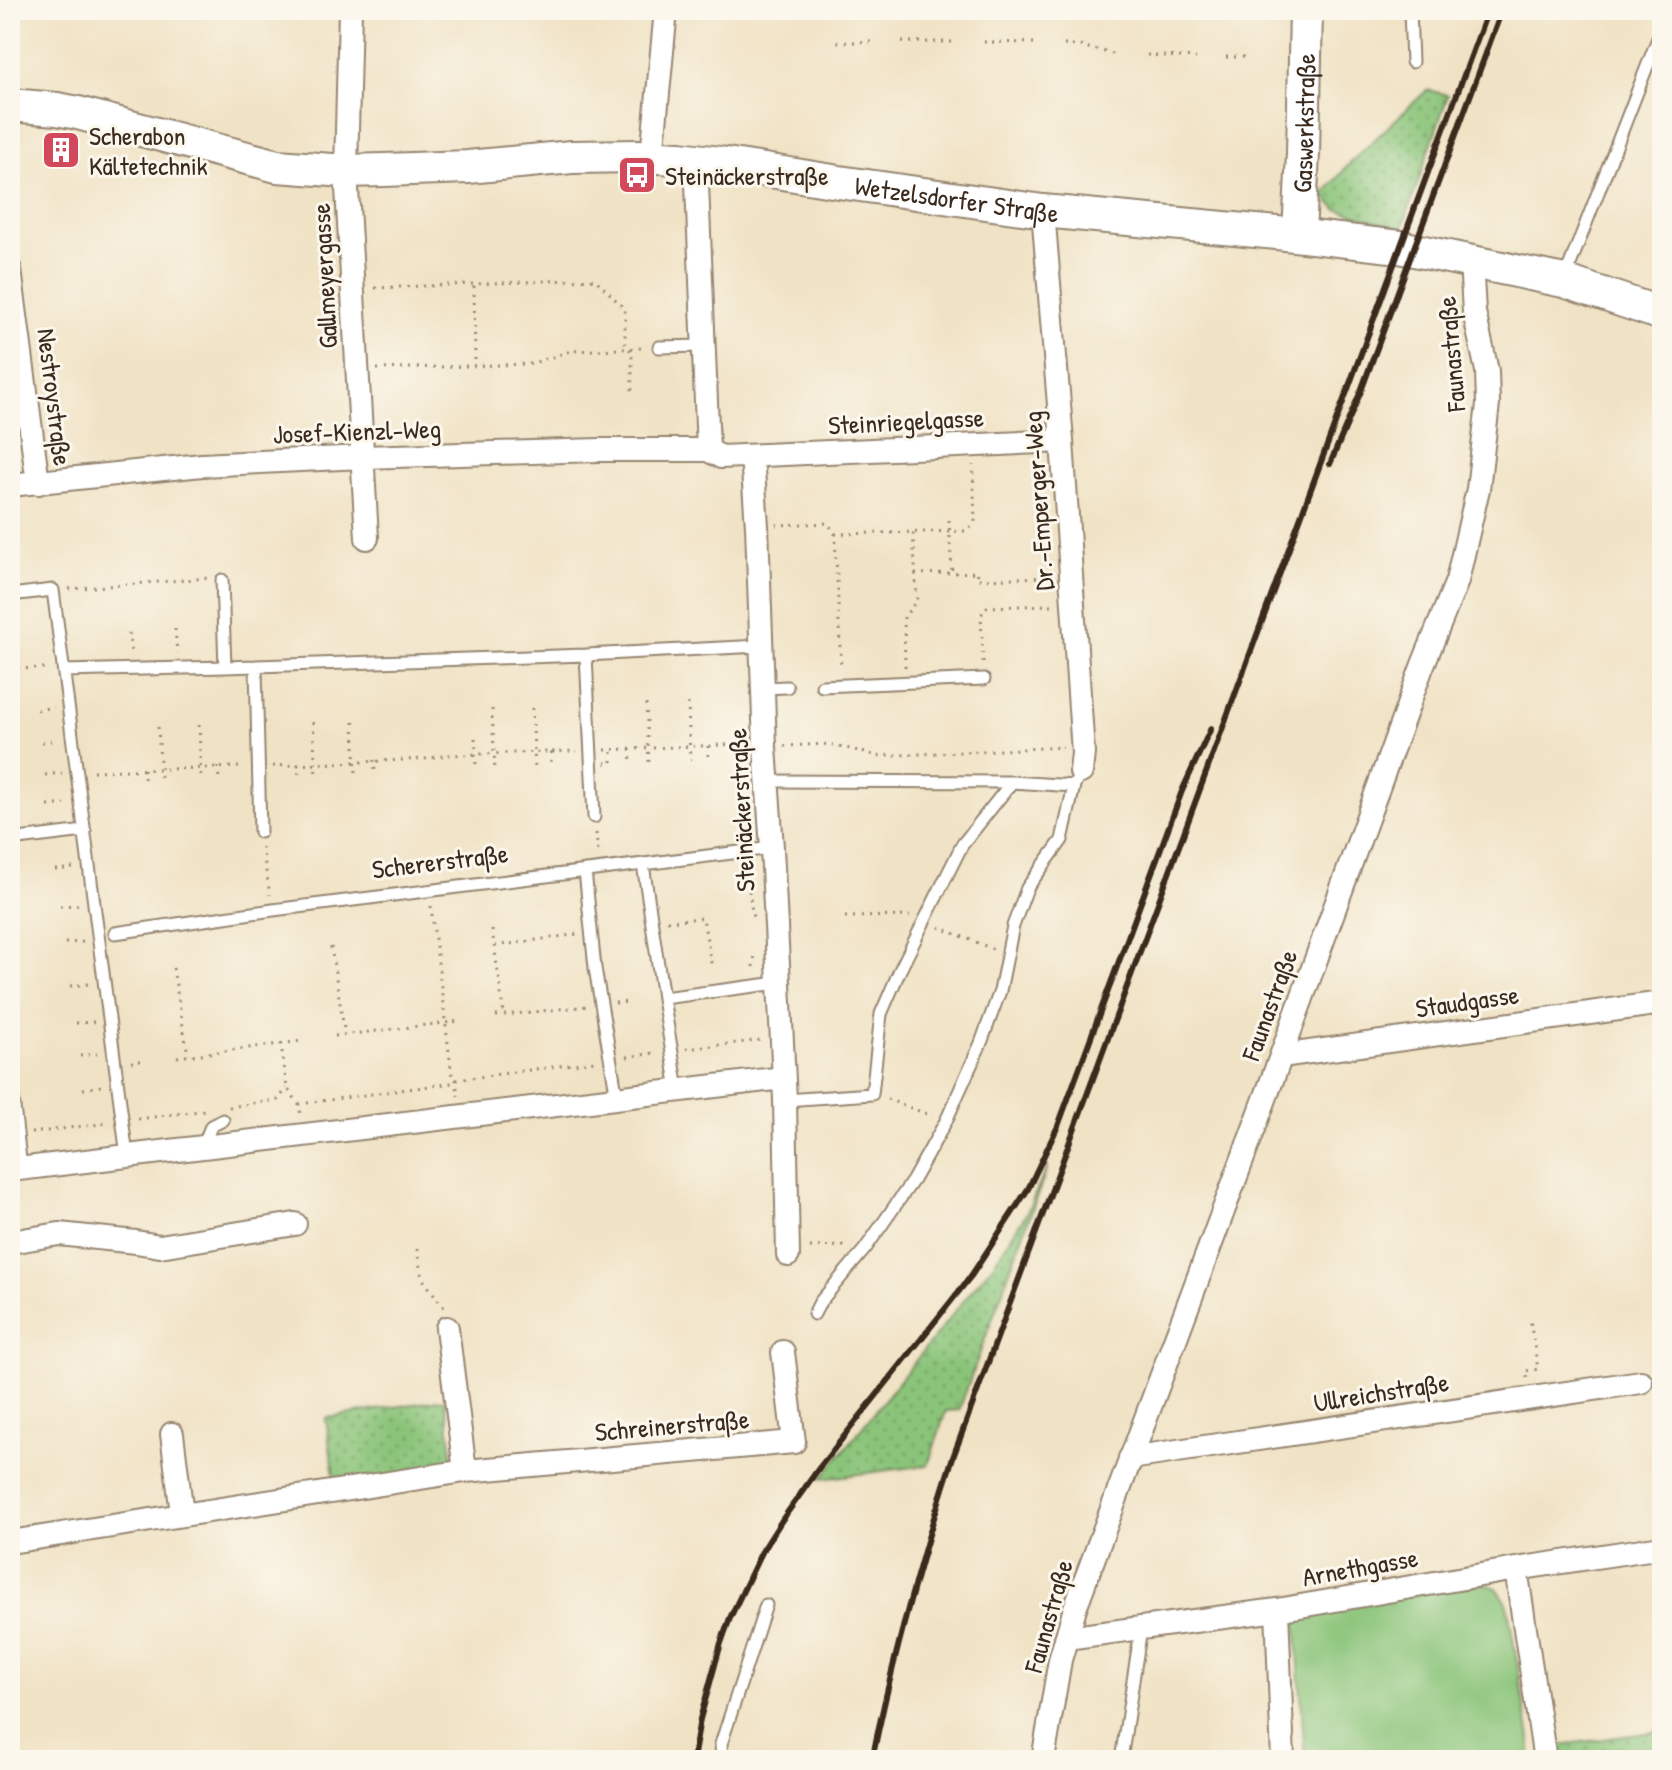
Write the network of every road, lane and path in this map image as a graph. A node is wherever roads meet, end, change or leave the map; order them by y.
1 (350, 10) edge
2 (666, 10) edge
3 (1306, 10) edge
4 (1410, 10) edge
5 (1662, 28) edge
6 (837, 42) dead end
7 (872, 42) dead end
8 (902, 42) dead end
9 (955, 42) dead end
10 (984, 42) dead end
11 (1034, 43) dead end
12 (1064, 45) dead end
13 (1117, 55) dead end
14 (1147, 55) dead end
15 (1226, 57) dead end
16 (1248, 57) dead end
17 (1196, 58) dead end
18 (1412, 62) dead end
19 (10, 105) edge
20 (652, 156) junction
21 (696, 160) junction
22 (346, 171) junction
23 (1043, 211) junction
24 (1299, 235) junction
25 (1471, 260) junction
26 (10, 270) edge
27 (1564, 281) junction
28 (474, 284) junction
29 (353, 289) junction
30 (1662, 314) edge
31 (704, 346) junction
32 (659, 347) joint
33 (629, 348) junction
34 (475, 366) junction
35 (358, 369) junction
36 (629, 393) dead end
37 (1062, 441) junction
38 (973, 446) junction
39 (708, 450) junction
40 (752, 456) junction
41 (362, 457) junction
42 (38, 483) junction
43 (10, 485) edge
44 (949, 520) dead end
45 (757, 526) junction
46 (950, 531) junction
47 (913, 532) junction
48 (835, 534) junction
49 (367, 538) dead end
50 (952, 573) junction
51 (915, 574) junction
52 (1072, 577) junction
53 (222, 580) joint
54 (53, 590) junction
55 (10, 595) edge
56 (1074, 605) junction
57 (175, 629) dead end
58 (129, 633) dead end
59 (760, 646) junction
60 (586, 655) junction
61 (256, 666) junction
62 (225, 667) junction
63 (179, 668) junction
64 (10, 669) edge
65 (64, 669) junction
66 (132, 669) junction
67 (984, 679) joint
68 (906, 682) junction
69 (842, 684) junction
70 (822, 686) dead end
71 (787, 687) dead end
72 (762, 688) junction
73 (688, 703) dead end
74 (646, 704) dead end
75 (532, 708) dead end
76 (492, 709) dead end
77 (313, 722) dead end
78 (354, 722) dead end
79 (199, 725) dead end
80 (158, 727) dead end
81 (475, 738) dead end
82 (708, 745) junction
83 (765, 745) junction
84 (690, 746) junction
85 (1083, 746) junction
86 (649, 748) junction
87 (630, 749) junction
88 (591, 750) junction
89 (534, 752) junction
90 (551, 752) junction
91 (476, 754) junction
92 (708, 758) dead end
93 (690, 760) dead end
94 (649, 762) dead end
95 (631, 763) dead end
96 (298, 764) dead end
97 (218, 767) dead end
98 (476, 767) dead end
99 (551, 767) dead end
100 (144, 769) dead end
101 (535, 770) dead end
102 (375, 772) dead end
103 (495, 772) dead end
104 (356, 773) dead end
105 (299, 777) dead end
106 (316, 777) dead end
107 (219, 779) dead end
108 (1077, 779) junction
109 (144, 780) dead end
110 (161, 780) dead end
111 (201, 780) dead end
112 (767, 781) junction
113 (1012, 782) junction
114 (594, 817) joint
115 (85, 831) junction
116 (260, 832) joint
117 (10, 840) edge
118 (772, 848) junction
119 (744, 851) junction
120 (643, 864) junction
121 (600, 869) junction
122 (585, 871) junction
123 (429, 890) junction
124 (273, 910) junction
125 (753, 919) dead end
126 (652, 922) junction
127 (492, 930) dead end
128 (591, 932) junction
129 (115, 933) dead end
130 (495, 946) junction
131 (331, 947) dead end
132 (755, 948) dead end
133 (753, 967) dead end
134 (173, 968) dead end
135 (712, 968) dead end
136 (778, 983) junction
137 (663, 998) junction
138 (628, 1002) dead end
139 (1662, 1003) edge
140 (601, 1004) junction
141 (504, 1015) junction
142 (496, 1016) dead end
143 (461, 1021) dead end
144 (446, 1023) junction
145 (345, 1035) junction
146 (335, 1036) dead end
147 (781, 1038) junction
148 (301, 1041) dead end
149 (281, 1044) junction
150 (672, 1051) junction
151 (113, 1052) junction
152 (188, 1055) junction
153 (80, 1056) dead end
154 (1281, 1056) junction
155 (177, 1057) dead end
156 (610, 1059) junction
157 (10, 1072) edge
158 (456, 1080) junction
159 (117, 1084) junction
160 (287, 1088) junction
161 (83, 1089) dead end
162 (784, 1089) junction
163 (678, 1090) junction
164 (872, 1094) junction
165 (617, 1098) junction
166 (299, 1104) junction
167 (208, 1110) dead end
168 (222, 1114) joint
169 (461, 1116) junction
170 (122, 1121) junction
171 (946, 1121) junction
172 (18, 1135) junction
173 (305, 1135) junction
174 (202, 1148) junction
175 (127, 1156) junction
176 (16, 1169) edge
177 (295, 1224) dead end
178 (10, 1242) edge
179 (417, 1249) dead end
180 (865, 1249) junction
181 (788, 1252) joint
182 (814, 1314) dead end
183 (1530, 1320) dead end
184 (447, 1328) joint
185 (783, 1352) dead end
186 (1641, 1382) dead end
187 (1530, 1398) junction
188 (172, 1434) dead end
189 (1130, 1458) junction
190 (465, 1471) junction
191 (182, 1514) junction
192 (10, 1542) edge
193 (1662, 1547) edge
194 (1516, 1569) junction
195 (766, 1605) dead end
196 (1277, 1610) junction
197 (1141, 1628) junction
198 (1066, 1638) junction
199 (722, 1760) edge
200 (1043, 1760) edge
201 (1121, 1760) edge
202 (1283, 1760) edge
203 (1545, 1760) edge

1 - 22 street, Gallmeyergasse
2 - 20 street
3 - 24 main road, Gaswerkstraße
4 - 18 lane
5 - 27 lane
6 - 7 path
8 - 9 path
10 - 11 path
12 - 13 path
14 - 17 path
15 - 16 path
19 - 22 main road, Wetzelsdorfer Straße
20 - 21 main road, Wetzelsdorfer Straße
20 - 22 main road, Wetzelsdorfer Straße
21 - 23 main road, Wetzelsdorfer Straße
21 - 31 street
22 - 29 street, Gallmeyergasse
23 - 24 main road, Wetzelsdorfer Straße
23 - 37 street, Dr.-Emperger-Weg
24 - 25 main road, Wetzelsdorfer Straße
25 - 27 main road, Wetzelsdorfer Straße
25 - 154 street, Faunastraße
26 - 42 street, Nestroystraße
27 - 30 main road, Wetzelsdorfer Straße
28 - 29 path
28 - 33 path
28 - 34 path
29 - 35 street, Gallmeyergasse
31 - 32 lane
31 - 39 street
32 - 33 path
33 - 34 path
33 - 36 path
34 - 35 path
35 - 41 street, Gallmeyergasse
37 - 38 street, Steinriegelgasse
37 - 52 street, Dr.-Emperger-Weg
38 - 40 street, Steinriegelgasse
38 - 46 path
39 - 40 street
39 - 41 street, Josef-Kienzl-Weg
40 - 45 street, Steinäckerstraße
41 - 42 street, Josef-Kienzl-Weg
41 - 49 street, Gallmeyergasse
42 - 43 street, Josef-Kienzl-Weg
44 - 46 path
45 - 48 path
45 - 59 street, Steinäckerstraße
46 - 47 path
46 - 50 path
47 - 48 path
47 - 51 path
48 - 69 path
50 - 51 path
50 - 52 path
51 - 68 path
52 - 56 street, Dr.-Emperger-Weg
53 - 54 path
53 - 62 lane
54 - 55 lane
54 - 65 lane
56 - 67 path
56 - 85 street, Dr.-Emperger-Weg
57 - 63 path
58 - 66 path
59 - 60 lane
59 - 72 street, Steinäckerstraße
60 - 61 lane
60 - 88 lane
61 - 62 lane
61 - 116 lane
62 - 63 lane
63 - 66 lane
64 - 65 path
65 - 66 lane
65 - 115 lane
67 - 68 lane
68 - 69 lane
69 - 70 lane
71 - 72 lane
72 - 83 street, Steinäckerstraße
73 - 84 path
74 - 86 path
75 - 89 path
76 - 103 path
77 - 106 path
78 - 104 path
79 - 111 path
80 - 110 path
81 - 91 path
82 - 83 path
82 - 84 path
82 - 92 path
83 - 85 path
83 - 112 street, Steinäckerstraße
84 - 86 path
84 - 93 path
85 - 108 street, Dr.-Emperger-Weg
86 - 87 path
86 - 94 path
87 - 88 path
87 - 95 path
88 - 90 path
88 - 114 lane
89 - 90 path
89 - 91 path
89 - 101 path
90 - 99 path
91 - 98 path
91 - 102 path
96 - 105 path
97 - 107 path
100 - 109 path
108 - 113 lane
108 - 171 lane, Dr.-Emperger-Weg
112 - 113 lane
112 - 118 street, Steinäckerstraße
113 - 164 lane
114 - 121 path
115 - 117 lane
115 - 151 lane
116 - 124 path
118 - 119 lane, Schererstraße
118 - 136 street, Steinäckerstraße
119 - 120 lane, Schererstraße
119 - 125 path
120 - 121 lane, Schererstraße
120 - 126 lane
121 - 122 lane, Schererstraße
122 - 123 lane, Schererstraße
122 - 128 lane
123 - 124 lane, Schererstraße
123 - 144 path
124 - 129 lane, Schererstraße
126 - 135 path
126 - 137 lane
127 - 130 path
128 - 130 path
128 - 140 lane
130 - 141 path
131 - 145 path
132 - 133 path
134 - 152 path
136 - 137 lane
136 - 147 street, Steinäckerstraße
137 - 150 lane
138 - 140 path
139 - 154 street, Staudgasse
140 - 141 path
140 - 156 lane
141 - 142 path
143 - 144 path
144 - 145 path
144 - 158 path
145 - 146 path
147 - 150 path
147 - 162 street, Steinäckerstraße
148 - 149 path
149 - 152 path
149 - 160 path
150 - 156 path
150 - 163 lane
151 - 153 path
151 - 159 lane
152 - 155 path
154 - 189 street, Faunastraße
156 - 158 path
156 - 165 lane
157 - 172 lane
158 - 166 path
158 - 169 path
159 - 161 path
159 - 170 lane
160 - 166 path
160 - 168 path
162 - 163 street
162 - 164 lane
162 - 181 street, Steinäckerstraße
163 - 165 street
164 - 171 path
165 - 169 street
166 - 173 path
167 - 170 path
168 - 174 lane
169 - 173 street
170 - 172 path
170 - 175 lane
171 - 180 lane, Dr.-Emperger-Weg
172 - 176 lane
173 - 174 street
174 - 175 street
175 - 176 street
177 - 178 street
179 - 184 path
180 - 181 path
180 - 182 lane, Dr.-Emperger-Weg
183 - 187 path
184 - 190 street
185 - 190 street, Schreinerstraße
186 - 187 street, Ullreichstraße
187 - 189 street, Ullreichstraße
188 - 191 street
189 - 198 street, Faunastraße
190 - 191 street, Schreinerstraße
191 - 192 street, Schreinerstraße
193 - 194 street, Arnethgasse
194 - 196 street, Arnethgasse
194 - 203 street
195 - 199 lane
196 - 197 street, Arnethgasse
196 - 202 street
197 - 198 street, Arnethgasse
197 - 201 lane
198 - 200 street, Faunastraße

